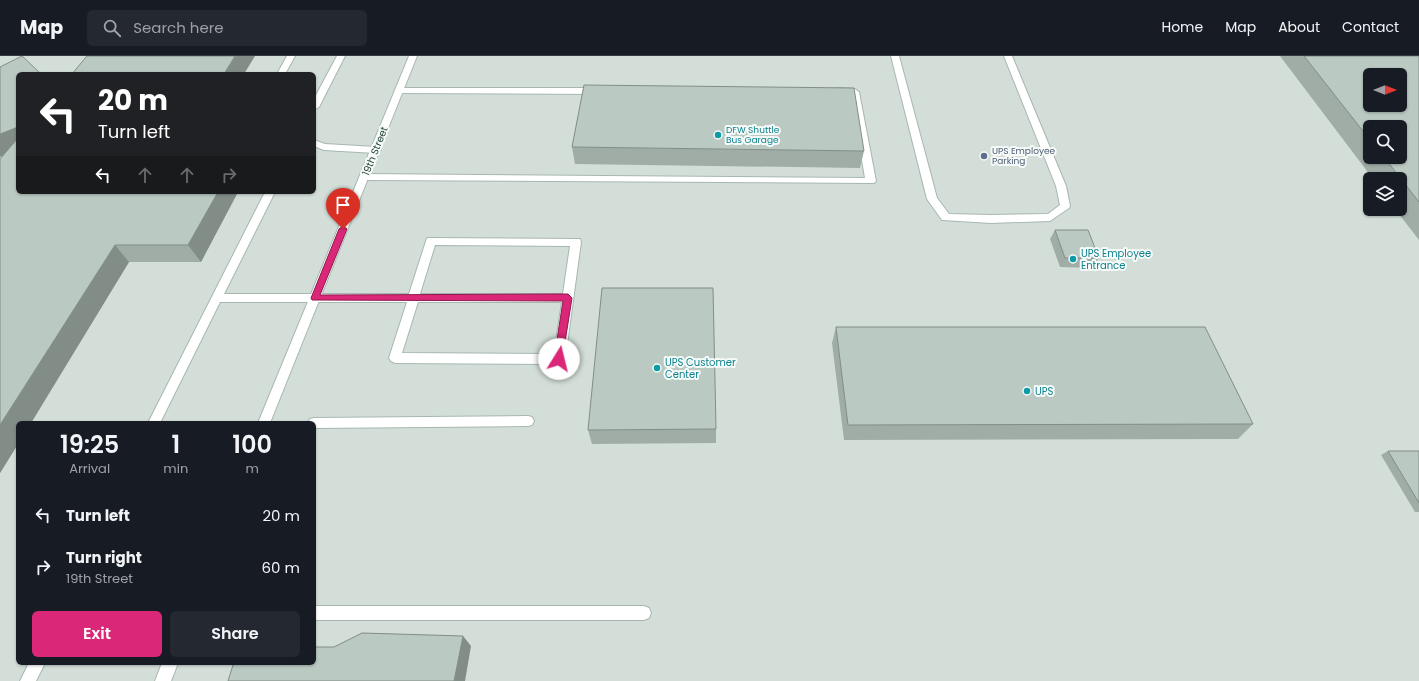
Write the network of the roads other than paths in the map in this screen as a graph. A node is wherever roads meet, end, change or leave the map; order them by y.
1 (291, 56) edge
2 (341, 56) edge
3 (413, 56) edge
4 (895, 56) edge
5 (1008, 56) edge
6 (282, 72) edge
7 (399, 91) junction
8 (607, 91) edge
9 (832, 92) edge
10 (316, 103) edge
11 (316, 144) edge
12 (376, 150) junction
13 (364, 177) junction
14 (269, 194) edge
15 (216, 298) junction
16 (315, 298) junction
17 (413, 298) junction
18 (568, 298) junction
19 (155, 421) edge
20 (265, 421) edge
21 (528, 421) dead end
22 (316, 423) edge
23 (316, 613) edge
24 (644, 613) dead end
25 (36, 665) edge
26 (169, 665) edge
27 (28, 681) edge
28 (164, 681) edge

1 - 6 street
2 - 10 street
3 - 7 street, 19th Street
4 - 5 street
7 - 8 street
7 - 12 street, 19th Street
9 - 13 street
11 - 12 street
12 - 13 street, 19th Street
13 - 16 street, 19th Street
14 - 15 street
15 - 16 street
15 - 19 street
16 - 17 street
16 - 20 street, 19th Street
17 - 18 street
17 - 18 street
17 - 18 street
21 - 22 street
23 - 24 street
25 - 27 street
26 - 28 street

